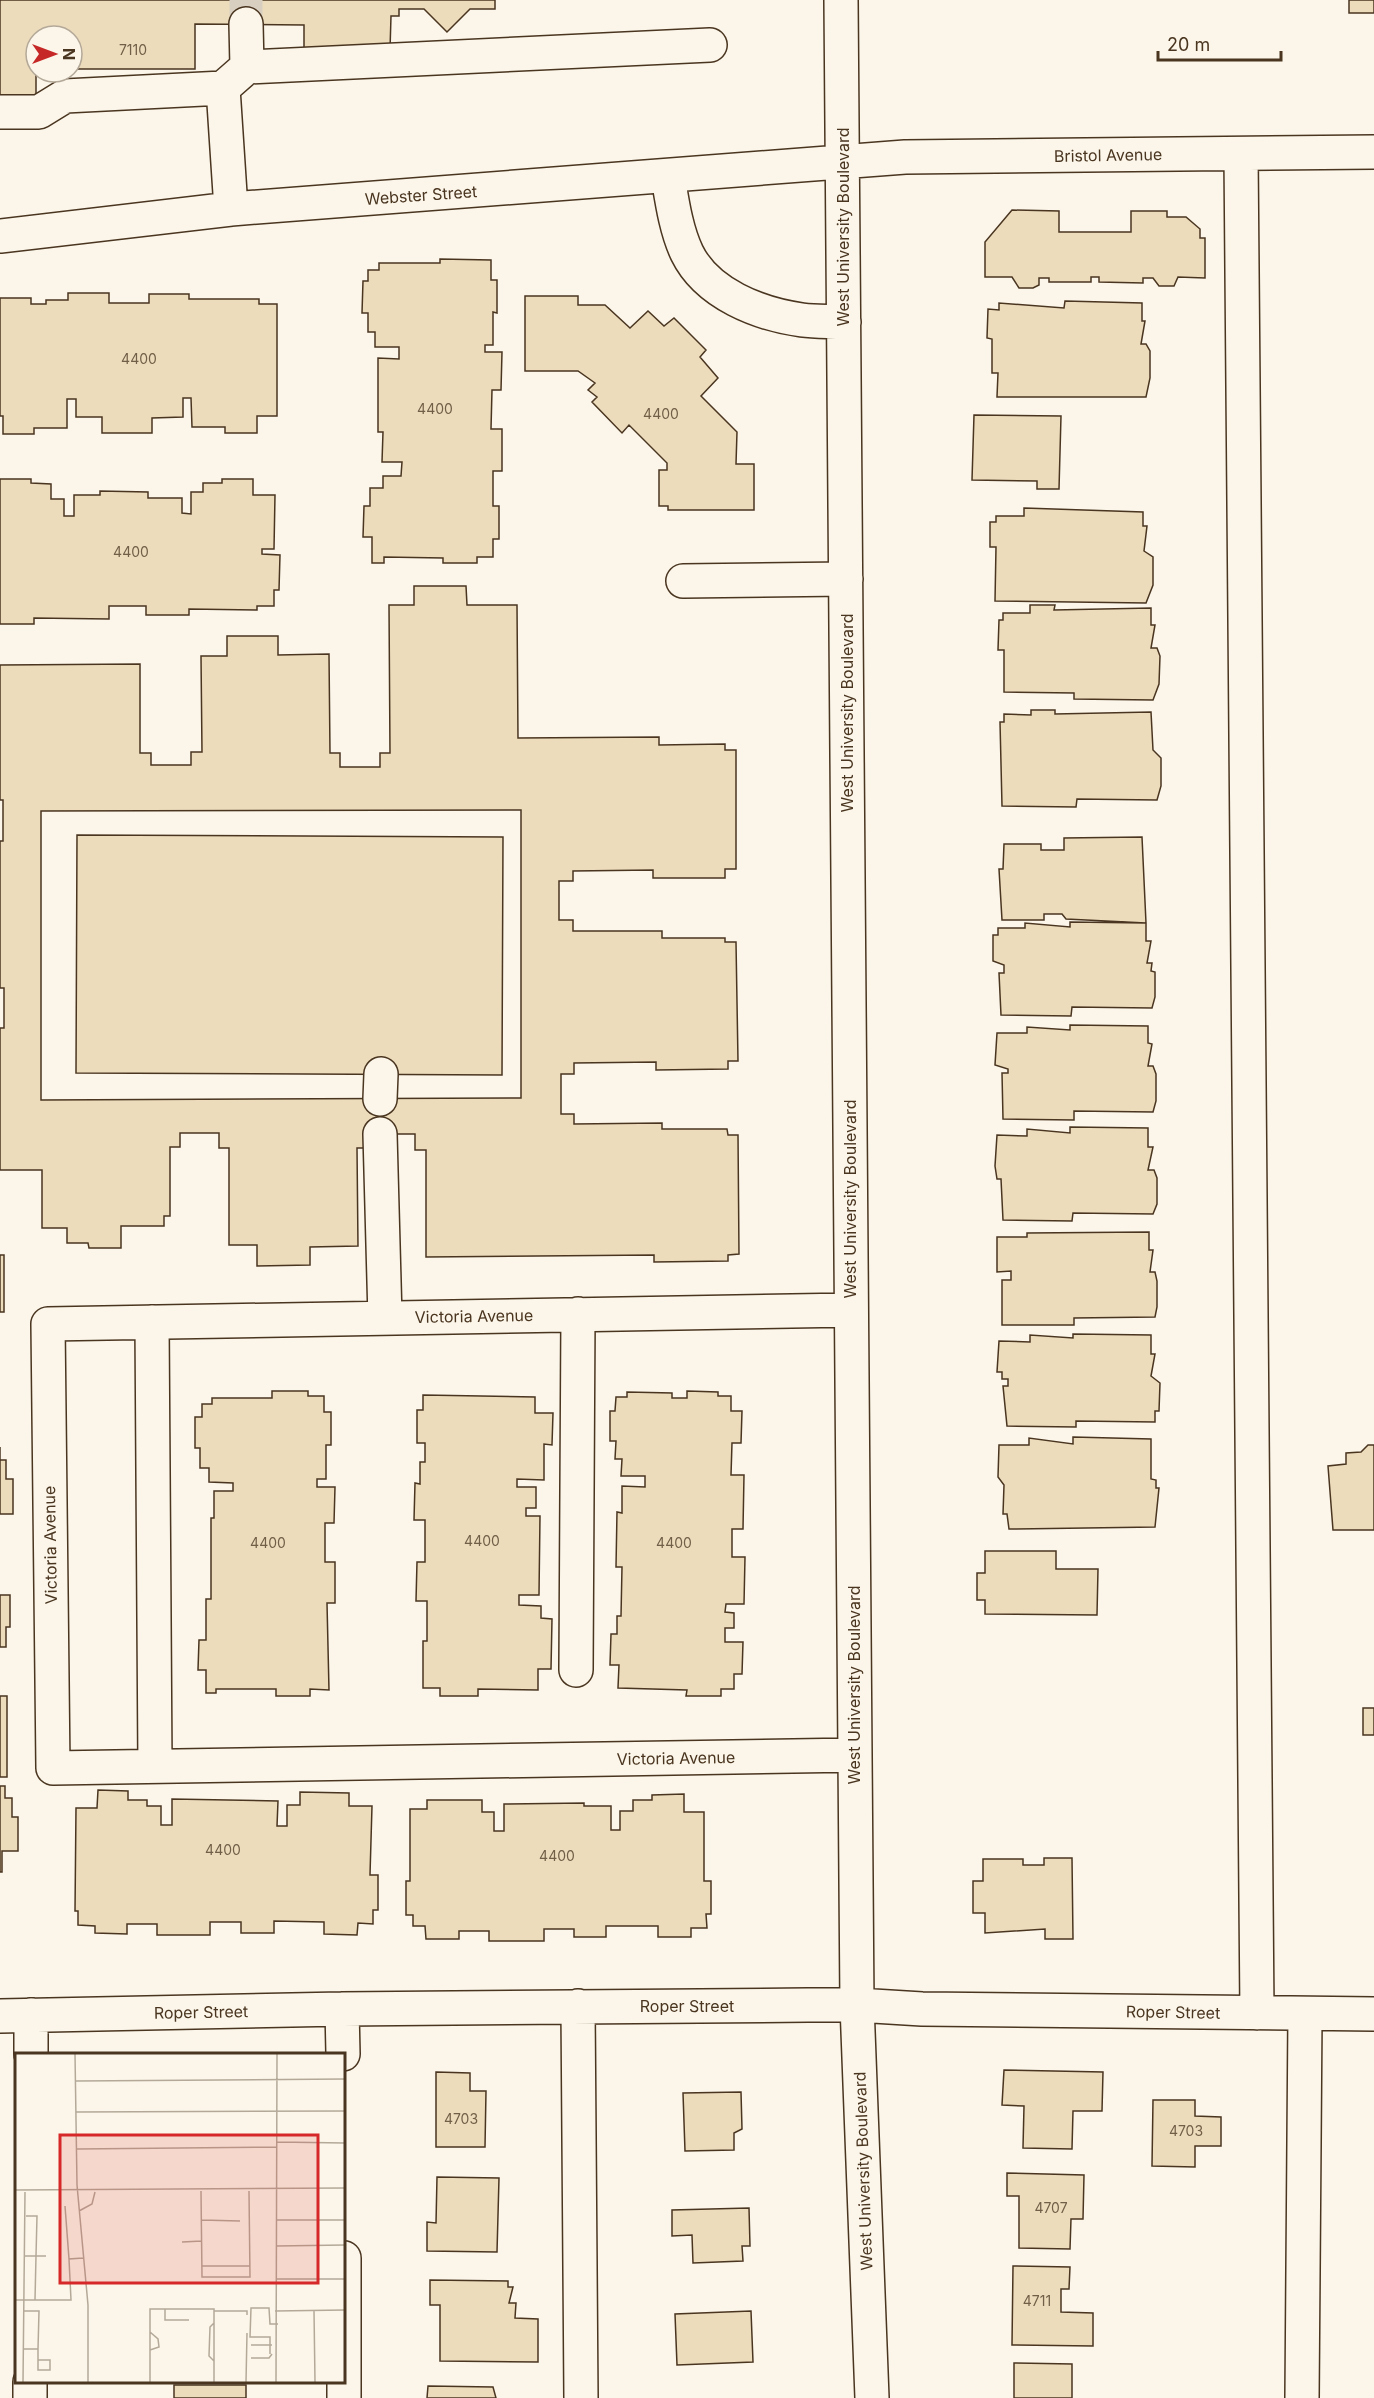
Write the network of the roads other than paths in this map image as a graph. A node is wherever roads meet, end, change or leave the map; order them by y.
1 (841, 0) edge
2 (246, 24) tunnel mouth
3 (710, 45) dead end
4 (247, 67) junction
5 (223, 88) junction
6 (0, 112) edge
7 (1374, 152) edge
8 (1241, 154) junction
9 (842, 162) junction
10 (668, 177) junction
11 (231, 209) junction
12 (0, 236) edge
13 (844, 322) junction
14 (846, 579) junction
15 (683, 581) dead end
16 (381, 1134) dead end
17 (851, 1310) junction
18 (578, 1314) junction
19 (385, 1318) junction
20 (152, 1322) junction
21 (576, 1670) dead end
22 (855, 1755) junction
23 (155, 1766) junction
24 (857, 2005) junction
25 (578, 2006) junction
26 (342, 2009) junction
27 (1257, 2013) junction
28 (1305, 2014) junction
29 (1374, 2014) edge
30 (15, 2016) edge
31 (30, 2053) edge
32 (343, 2053) edge
33 (581, 2398) edge
34 (872, 2398) edge
35 (1302, 2398) edge

1 - 9 street, West University Boulevard
2 - 4 street
3 - 4 street
4 - 5 street
5 - 6 street
5 - 11 street
7 - 8 street, Bristol Avenue
8 - 9 street, Bristol Avenue
8 - 27 street
9 - 10 street, Webster Street
9 - 13 street, West University Boulevard
10 - 11 street, Webster Street
10 - 13 street
11 - 12 street, Webster Street
13 - 14 street, West University Boulevard
14 - 15 street
14 - 17 street, West University Boulevard
16 - 19 street
17 - 18 street, Victoria Avenue
17 - 22 street, West University Boulevard
18 - 19 street, Victoria Avenue
18 - 21 street
19 - 20 street, Victoria Avenue
20 - 23 street
20 - 23 street, Victoria Avenue
22 - 23 street, Victoria Avenue
22 - 24 street, West University Boulevard
24 - 25 street, Roper Street
24 - 27 street, Roper Street
24 - 34 street, West University Boulevard
25 - 26 street, Roper Street
25 - 33 street
26 - 30 street, Roper Street
26 - 32 street
27 - 28 street, Roper Street
28 - 29 street, Roper Street
28 - 35 street
30 - 31 street

